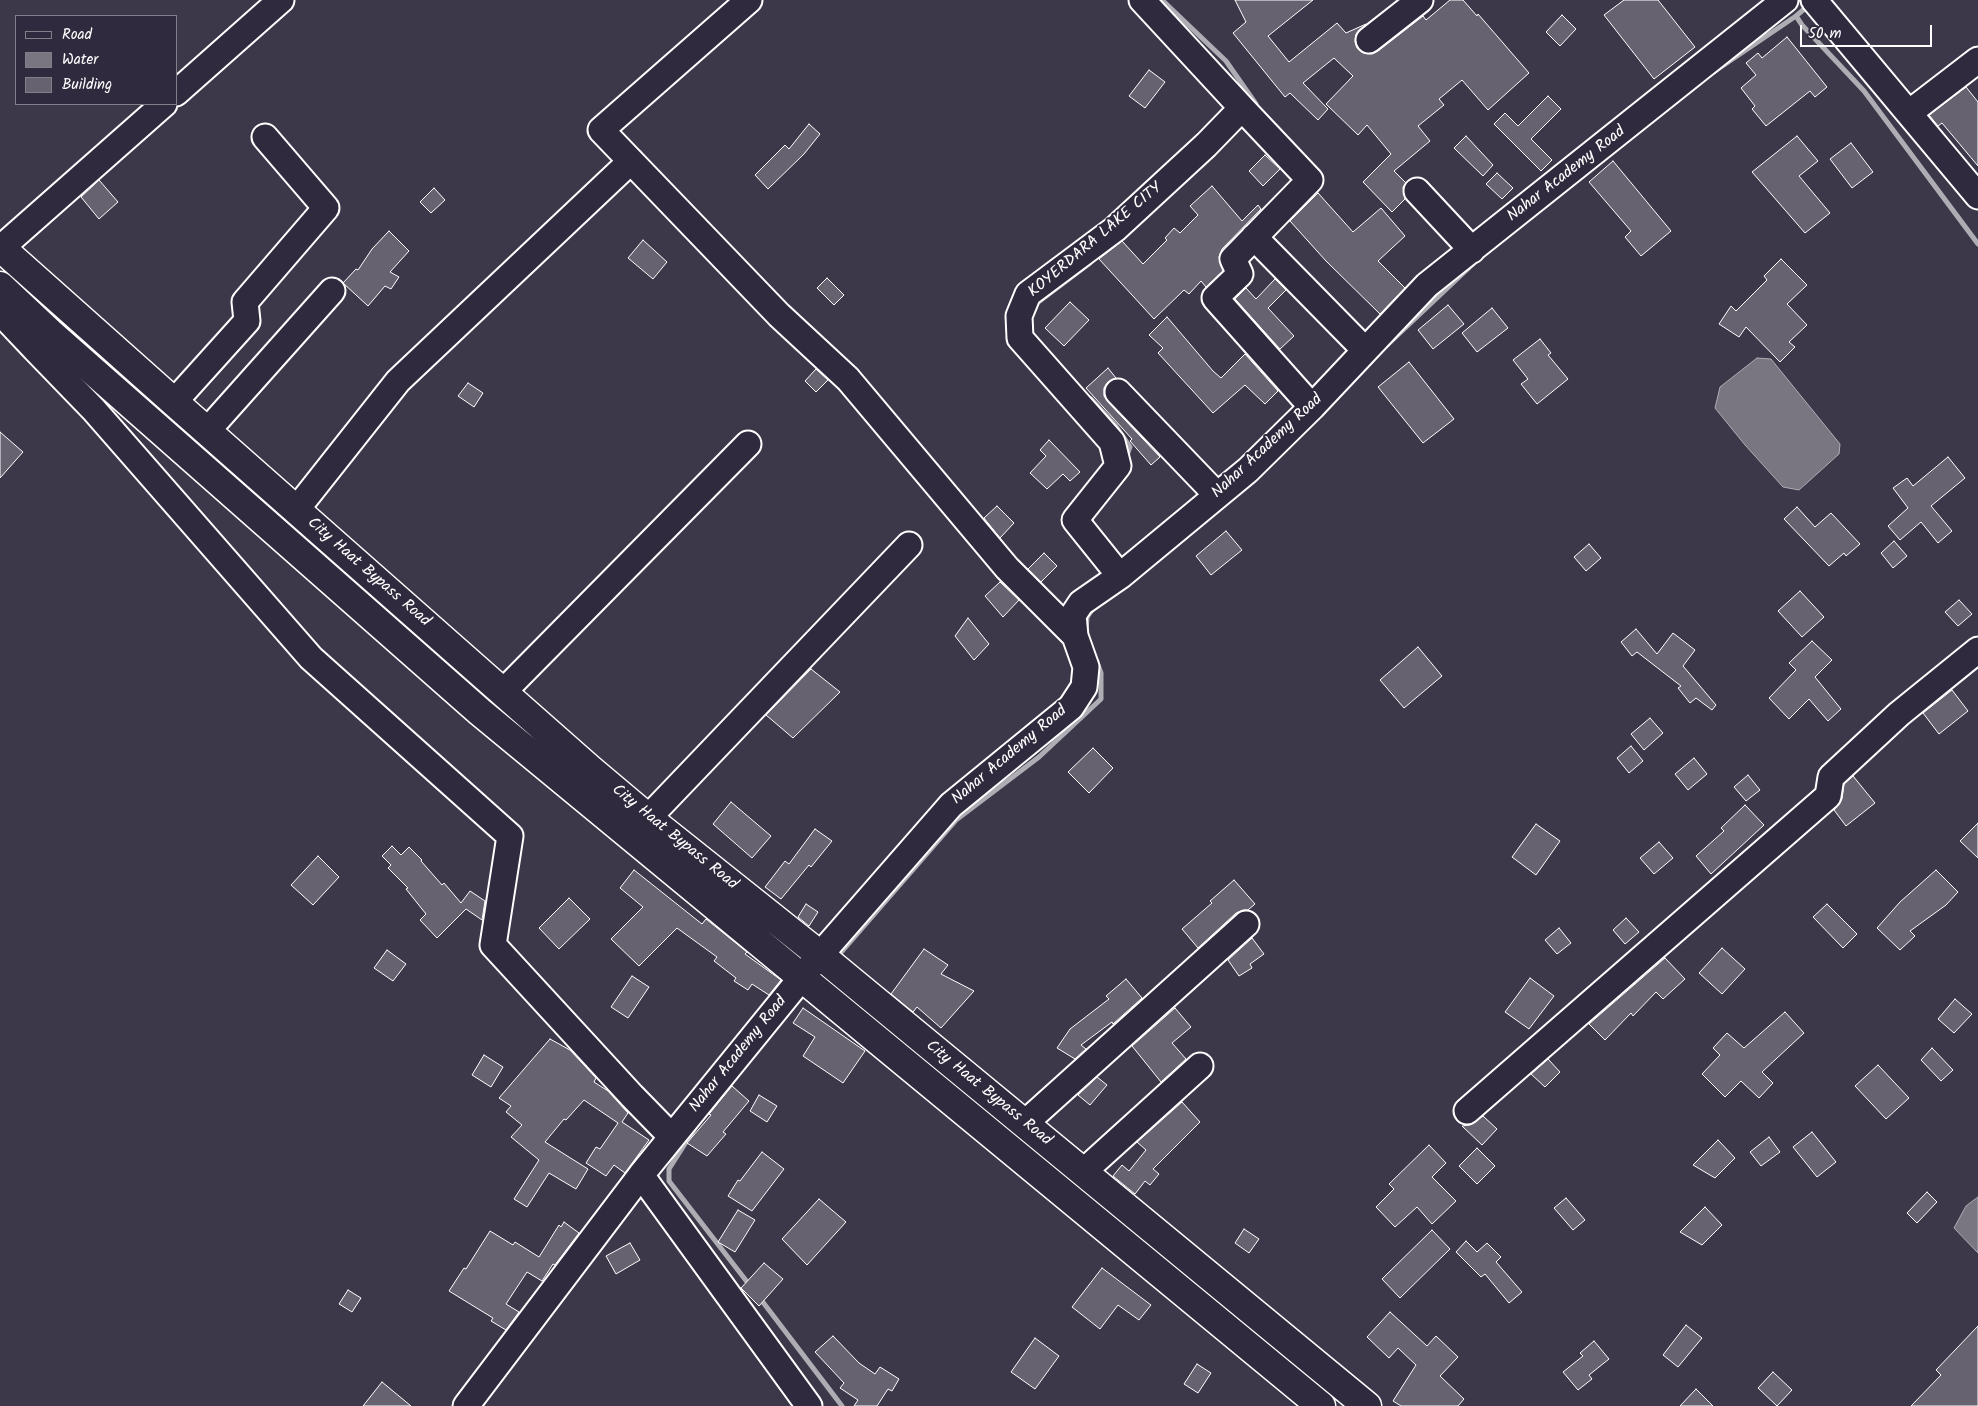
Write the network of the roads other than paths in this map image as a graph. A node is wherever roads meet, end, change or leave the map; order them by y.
1 (282, 0) edge
2 (750, 0) edge
3 (1142, 0) edge
4 (1420, 0) edge
5 (1786, 0) edge
6 (1814, 0) edge
7 (1368, 40) dead end
8 (1978, 60) edge
9 (178, 91) edge
10 (163, 105) edge
11 (1242, 108) junction
12 (1909, 113) junction
13 (265, 137) dead end
14 (631, 161) junction
15 (1417, 191) dead end
16 (1978, 196) edge
17 (1254, 236) junction
18 (1, 247) edge
19 (1472, 250) junction
20 (0, 286) edge
21 (332, 290) dead end
22 (0, 312) edge
23 (43, 341) junction
24 (1365, 350) junction
25 (1118, 392) dead end
26 (174, 402) junction
27 (1312, 407) junction
28 (207, 431) junction
29 (748, 444) dead end
30 (1217, 496) junction
31 (296, 510) junction
32 (909, 545) dead end
33 (1120, 576) junction
34 (1075, 636) junction
35 (1978, 650) edge
36 (503, 692) junction
37 (648, 818) junction
38 (1246, 924) dead end
39 (820, 956) junction
40 (803, 978) junction
41 (1200, 1066) dead end
42 (1467, 1111) dead end
43 (1024, 1124) junction
44 (672, 1137) junction
45 (1084, 1172) junction
46 (641, 1175) junction
47 (466, 1406) edge
48 (810, 1406) edge
49 (1321, 1406) edge
50 (1368, 1406) edge

1 - 9 street
2 - 14 street
3 - 11 street
4 - 7 street
5 - 19 street, Nahar Academy Road
6 - 12 street
8 - 12 street
10 - 18 street
11 - 17 street
11 - 33 street, KOYERDARA LAKE CITY
12 - 16 street
13 - 26 street
14 - 31 street
14 - 34 street
15 - 19 street
17 - 24 street
17 - 27 street
18 - 26 main road, City Haat Bypass Road
19 - 24 street, Nahar Academy Road
20 - 23 main road, City Haat Bypass Road
21 - 28 street
22 - 23 street
23 - 40 main road, City Haat Bypass Road
23 - 44 street
24 - 27 street, Nahar Academy Road
25 - 30 street
26 - 28 main road, City Haat Bypass Road
27 - 30 street, Nahar Academy Road
28 - 31 main road, City Haat Bypass Road
29 - 36 street
30 - 33 street, Nahar Academy Road
31 - 36 main road, City Haat Bypass Road
32 - 37 street
33 - 34 street, Nahar Academy Road
34 - 39 street, Nahar Academy Road
35 - 42 street
36 - 37 main road, City Haat Bypass Road
37 - 39 main road, City Haat Bypass Road
38 - 43 street
39 - 40 street, Nahar Academy Road
39 - 43 main road, City Haat Bypass Road
40 - 44 street, Nahar Academy Road
40 - 49 main road, City Haat Bypass Road
41 - 45 street
43 - 45 main road, City Haat Bypass Road
44 - 46 street, Nahar Academy Road
45 - 50 main road, City Haat Bypass Road
46 - 47 street, Nahar Academy Road
46 - 48 street

